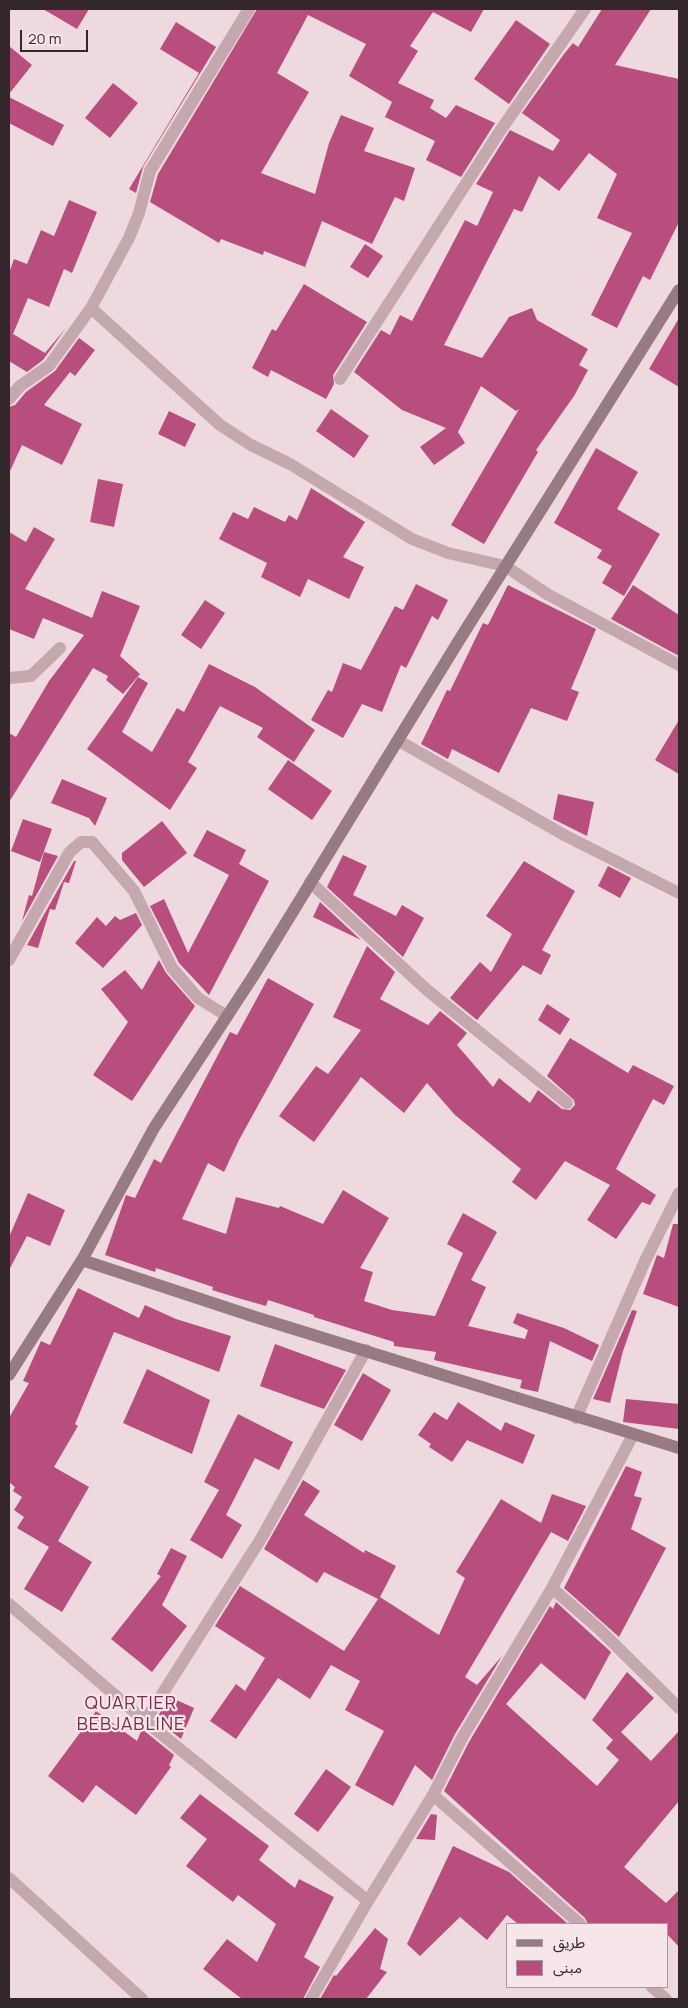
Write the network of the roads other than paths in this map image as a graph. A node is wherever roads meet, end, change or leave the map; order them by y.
1 (249, 9) edge
2 (585, 9) edge
3 (679, 290) edge
4 (91, 308) junction
5 (340, 379) dead end
6 (9, 399) edge
7 (505, 566) junction
8 (60, 648) dead end
9 (679, 665) edge
10 (9, 678) edge
11 (399, 741) junction
12 (310, 882) junction
13 (679, 893) edge
14 (9, 960) edge
15 (227, 1016) junction
16 (567, 1103) dead end
17 (679, 1193) edge
18 (82, 1260) junction
19 (366, 1350) junction
20 (9, 1375) edge
21 (576, 1418) junction
22 (633, 1435) junction
23 (679, 1448) edge
24 (552, 1588) junction
25 (9, 1604) edge
26 (679, 1708) edge
27 (145, 1721) junction
28 (433, 1795) junction
29 (9, 1878) edge
30 (368, 1901) junction
31 (579, 1923) edge
32 (653, 1988) edge
33 (142, 1999) edge
34 (311, 1999) edge
35 (666, 1999) edge

1 - 4 street
2 - 5 street
3 - 7 main road
4 - 6 street
4 - 7 street
7 - 9 street
7 - 11 main road
8 - 10 street
11 - 12 main road
11 - 13 street
12 - 15 main road
12 - 16 street
14 - 15 street
15 - 18 main road
17 - 21 street
18 - 19 main road
18 - 20 main road
19 - 21 main road
19 - 27 street
21 - 22 main road
22 - 23 main road
22 - 24 street
24 - 26 street
24 - 28 street
25 - 27 street
27 - 30 street
28 - 30 street
28 - 31 street
29 - 33 street
30 - 34 street
32 - 35 street

